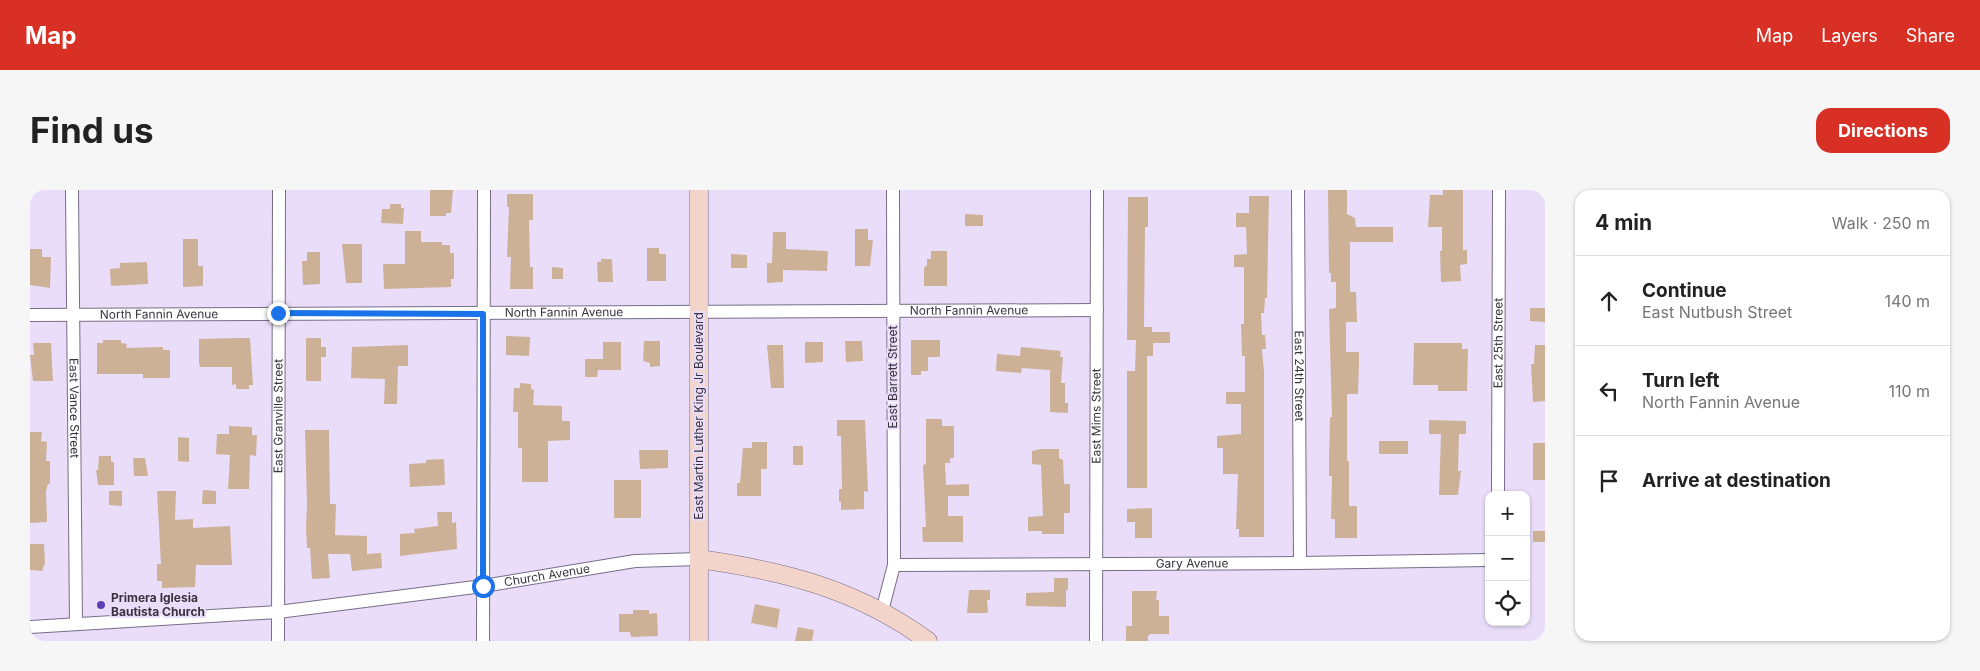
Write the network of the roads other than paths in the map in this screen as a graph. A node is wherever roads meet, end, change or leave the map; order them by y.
1 (72, 190) edge
2 (279, 190) edge
3 (484, 190) edge
4 (699, 190) edge
5 (893, 190) edge
6 (1097, 190) edge
7 (1298, 190) edge
8 (1499, 190) edge
9 (699, 310) junction
10 (1097, 310) junction
11 (893, 312) junction
12 (278, 313) junction
13 (72, 314) junction
14 (483, 314) junction
15 (30, 315) edge
16 (1498, 491) edge
17 (699, 559) junction
18 (1485, 560) edge
19 (1300, 563) junction
20 (1097, 564) junction
21 (894, 565) junction
22 (483, 586) junction
23 (882, 611) junction
24 (278, 612) junction
25 (76, 624) junction
26 (30, 627) edge
27 (278, 641) edge
28 (483, 641) edge
29 (699, 641) edge
30 (928, 641) edge
31 (1096, 641) edge

1 - 13 street, East Vance Street
2 - 12 street, East Granville Street
3 - 14 street
4 - 9 main road, East Martin Luther King Jr Boulevard
5 - 11 street, East Barrett Street
6 - 10 street, East Mims Street
7 - 19 street, East 24th Street
8 - 16 street, East 25th Street
9 - 11 street, North Fannin Avenue
9 - 14 street, North Fannin Avenue
9 - 17 main road, East Martin Luther King Jr Boulevard
10 - 11 street, North Fannin Avenue
10 - 20 street, East Mims Street
11 - 21 street, East Barrett Street
12 - 13 street, North Fannin Avenue
12 - 14 street, North Fannin Avenue
12 - 24 street, East Granville Street
13 - 15 street, North Fannin Avenue
13 - 25 street, East Vance Street
14 - 22 street
17 - 22 street, Church Avenue
17 - 23 main road, Church Avenue
17 - 29 main road, East Martin Luther King Jr Boulevard
18 - 19 street, Gary Avenue
19 - 20 street, Gary Avenue
20 - 21 street, Gary Avenue
20 - 31 street, East Mims Street
21 - 23 street, East Barrett Street
22 - 24 street, Church Avenue
22 - 28 street
23 - 30 main road, Church Avenue
24 - 25 street, Church Avenue
24 - 27 street, East Granville Street
25 - 26 street, Church Avenue

